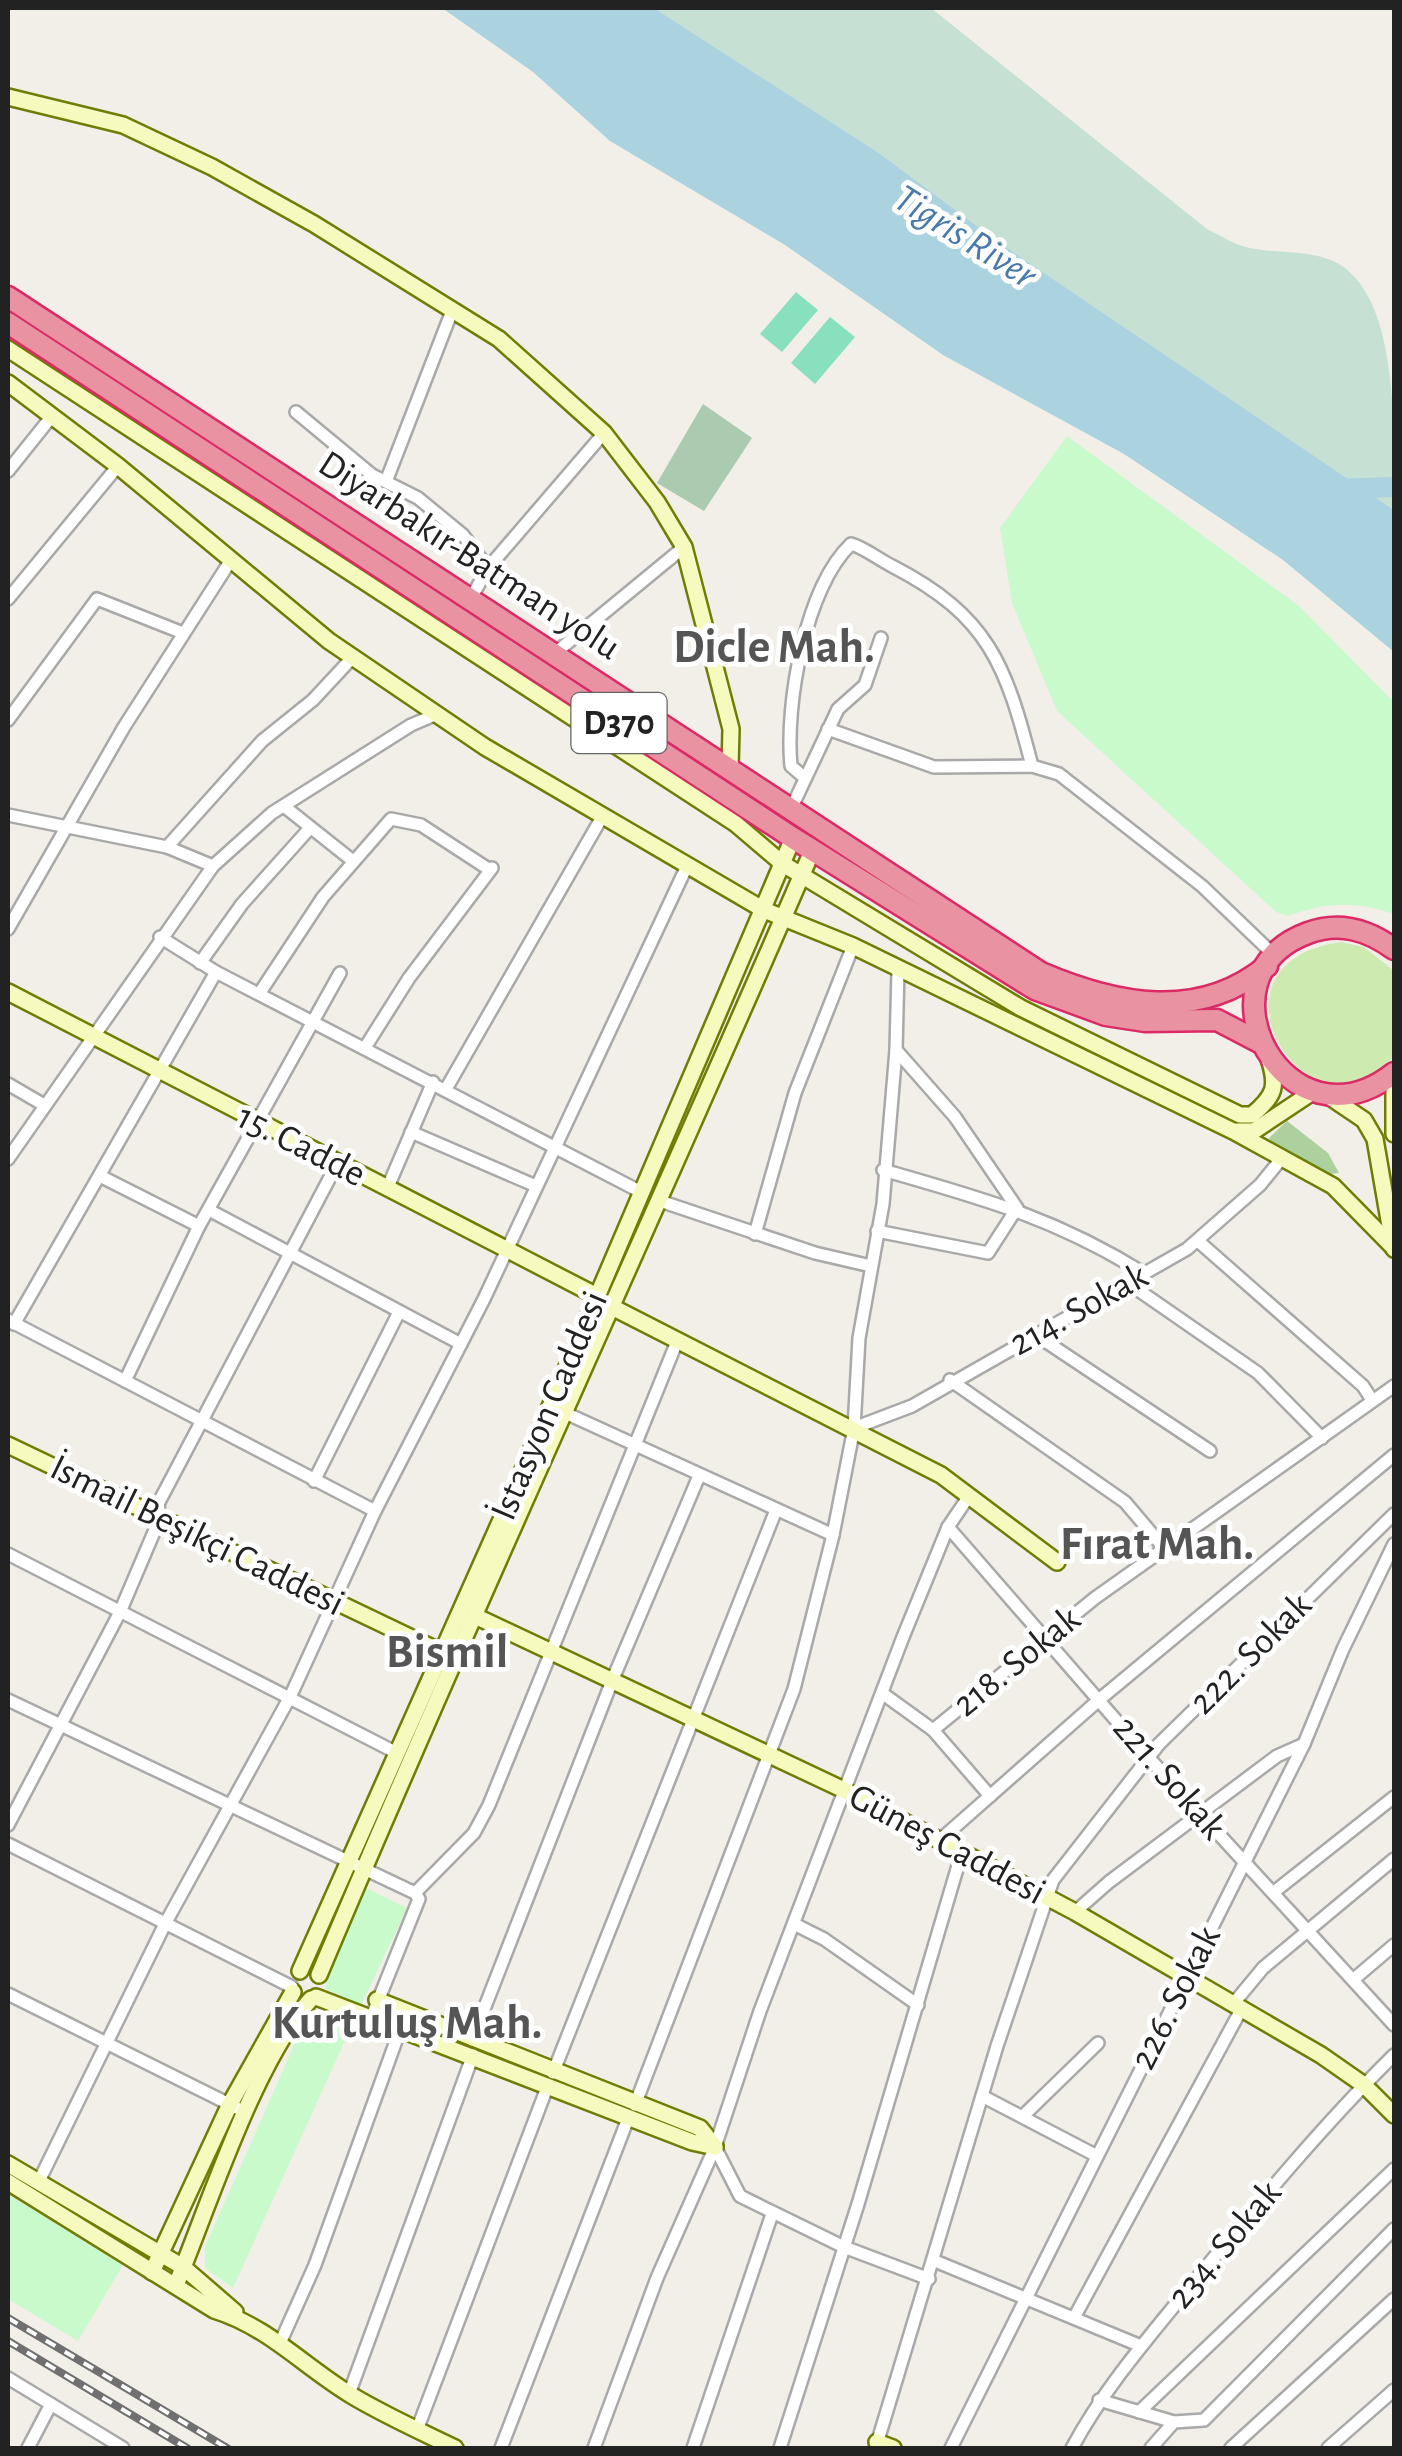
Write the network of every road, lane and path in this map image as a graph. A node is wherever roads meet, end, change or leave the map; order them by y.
1 (8, 96) edge
2 (8, 297) edge
3 (452, 312) junction
4 (8, 323) edge
5 (8, 348) edge
6 (8, 383) edge
7 (296, 412) dead end
8 (52, 416) junction
9 (604, 433) junction
10 (118, 466) junction
11 (8, 471) edge
12 (387, 479) junction
13 (684, 547) junction
14 (231, 560) junction
15 (488, 568) junction
16 (471, 598) junction
17 (8, 599) edge
18 (183, 634) junction
19 (881, 638) dead end
20 (554, 654) junction
21 (352, 658) junction
22 (437, 714) junction
23 (8, 720) edge
24 (828, 730) junction
25 (1032, 766) junction
26 (730, 768) junction
27 (805, 778) junction
28 (285, 807) junction
29 (791, 809) junction
30 (8, 816) edge
31 (602, 817) junction
32 (65, 825) junction
33 (310, 828) junction
34 (793, 838) junction
35 (167, 847) junction
36 (813, 849) junction
37 (353, 860) junction
38 (783, 864) junction
39 (213, 866) junction
40 (686, 866) junction
41 (802, 875) junction
42 (764, 910) junction
43 (781, 917) junction
44 (8, 929) edge
45 (160, 937) junction
46 (1385, 937) edge
47 (853, 946) junction
48 (1394, 950) edge
49 (1271, 961) junction
50 (200, 963) junction
51 (898, 970) junction
52 (216, 972) junction
53 (340, 973) dead end
54 (8, 992) edge
55 (259, 994) junction
56 (314, 1021) junction
57 (92, 1034) junction
58 (366, 1046) junction
59 (896, 1050) junction
60 (1265, 1051) junction
61 (158, 1072) junction
62 (1394, 1072) edge
63 (433, 1082) junction
64 (8, 1084) edge
65 (1394, 1086) edge
66 (446, 1089) junction
67 (1319, 1092) junction
68 (44, 1106) junction
69 (256, 1122) junction
70 (1233, 1131) junction
71 (412, 1132) junction
72 (1394, 1134) edge
73 (553, 1146) junction
74 (1282, 1158) junction
75 (8, 1159) edge
76 (337, 1164) junction
77 (884, 1170) junction
78 (100, 1176) junction
79 (536, 1186) junction
80 (387, 1189) junction
81 (643, 1193) junction
82 (660, 1200) junction
83 (1017, 1208) junction
84 (210, 1210) junction
85 (199, 1226) junction
86 (877, 1231) junction
87 (755, 1234) junction
88 (1394, 1239) edge
89 (1198, 1241) junction
90 (507, 1250) junction
91 (1394, 1250) edge
92 (287, 1253) junction
93 (870, 1266) junction
94 (1146, 1274) junction
95 (1128, 1283) junction
96 (604, 1301) junction
97 (399, 1312) junction
98 (11, 1322) edge
99 (1036, 1334) junction
100 (678, 1340) junction
101 (461, 1344) junction
102 (950, 1380) junction
103 (125, 1381) junction
104 (1394, 1386) edge
105 (1372, 1400) junction
106 (561, 1411) junction
107 (202, 1421) junction
108 (854, 1428) junction
109 (1322, 1438) junction
110 (8, 1445) edge
111 (633, 1445) junction
112 (1210, 1452) dead end
113 (1394, 1455) edge
114 (699, 1476) junction
115 (314, 1480) junction
116 (969, 1496) junction
117 (776, 1510) junction
118 (375, 1511) junction
119 (1394, 1514) edge
120 (160, 1518) junction
121 (948, 1527) junction
122 (833, 1535) junction
123 (1394, 1544) edge
124 (1164, 1548) junction
125 (8, 1554) edge
126 (1057, 1562) dead end
127 (334, 1602) junction
128 (120, 1612) junction
129 (475, 1616) junction
130 (1046, 1639) junction
131 (441, 1652) junction
132 (550, 1653) junction
133 (612, 1681) junction
134 (882, 1694) junction
135 (291, 1696) junction
136 (8, 1700) edge
137 (1100, 1700) junction
138 (692, 1720) junction
139 (59, 1725) junction
140 (933, 1730) junction
141 (1304, 1744) junction
142 (396, 1752) junction
143 (767, 1756) junction
144 (1148, 1758) junction
145 (846, 1790) junction
146 (990, 1796) junction
147 (1394, 1798) edge
148 (232, 1807) junction
149 (1200, 1814) junction
150 (8, 1825) edge
151 (940, 1840) junction
152 (8, 1844) edge
153 (962, 1852) junction
154 (1394, 1859) edge
155 (1243, 1862) junction
156 (345, 1863) junction
157 (364, 1871) junction
158 (1274, 1892) junction
159 (415, 1893) junction
160 (1047, 1898) junction
161 (1075, 1912) junction
162 (165, 1924) junction
163 (796, 1926) junction
164 (1306, 1930) junction
165 (1394, 1945) edge
166 (300, 1970) junction
167 (319, 1975) junction
168 (1188, 1976) junction
169 (1354, 1979) junction
170 (293, 1990) junction
171 (8, 1994) edge
172 (314, 1998) junction
173 (918, 2005) junction
174 (1238, 2005) junction
175 (374, 2008) junction
176 (1394, 2025) edge
177 (401, 2027) junction
178 (1098, 2043) dead end
179 (104, 2046) junction
180 (473, 2048) junction
181 (1394, 2055) edge
182 (551, 2079) junction
183 (1364, 2084) junction
184 (982, 2096) junction
185 (230, 2104) junction
186 (632, 2110) junction
187 (247, 2113) junction
188 (1394, 2115) edge
189 (1022, 2116) junction
190 (715, 2146) junction
191 (1097, 2156) junction
192 (8, 2164) edge
193 (1394, 2169) edge
194 (8, 2182) edge
195 (38, 2183) junction
196 (772, 2214) junction
197 (1394, 2229) edge
198 (844, 2247) junction
199 (161, 2254) junction
200 (935, 2261) junction
201 (183, 2268) junction
202 (152, 2272) junction
203 (930, 2279) junction
204 (176, 2286) junction
205 (1028, 2297) junction
206 (1394, 2299) edge
207 (1075, 2316) junction
208 (242, 2318) junction
209 (281, 2341) junction
210 (1141, 2346) junction
211 (8, 2378) edge
212 (1394, 2390) edge
213 (349, 2394) junction
214 (1099, 2400) junction
215 (50, 2404) junction
216 (1139, 2412) junction
217 (1174, 2422) junction
218 (417, 2430) junction
219 (882, 2446) edge
220 (1075, 2447) edge
221 (28, 2448) edge
222 (122, 2448) edge
223 (455, 2448) edge
224 (502, 2448) edge
225 (594, 2448) edge
226 (694, 2448) edge
227 (780, 2448) edge
228 (951, 2448) edge
229 (1151, 2448) edge
230 (1231, 2448) edge
231 (1328, 2448) edge

1 - 3 street
2 - 16 highway, Diyarbakır-Batman yolu / D370
3 - 9 street
3 - 12 street
4 - 34 highway, Diyarbakır-Batman yolu / D370
5 - 38 street
6 - 8 street
7 - 12 street
8 - 10 street
8 - 11 street
9 - 13 street
9 - 15 street
10 - 14 street
10 - 17 street
12 - 15 street
13 - 20 street
13 - 26 street
14 - 18 street
14 - 21 street
15 - 16 street
16 - 20 highway, Diyarbakır-Batman yolu / D370
18 - 23 street
18 - 32 street
19 - 24 street
20 - 26 highway, Diyarbakır-Batman yolu / D370
21 - 22 street
21 - 35 street
22 - 28 street
22 - 31 street
24 - 25 street
24 - 27 street
25 - 27 street
25 - 49 street
26 - 29 highway, Diyarbakır-Batman yolu / D370
27 - 29 street
28 - 33 street
28 - 39 street
29 - 49 highway, Diyarbakır-Batman yolu / D370
30 - 32 street
31 - 40 street
31 - 66 street
32 - 35 street
32 - 44 street
33 - 37 street
33 - 50 street
34 - 36 highway, Diyarbakır-Batman yolu / D370
34 - 38 street, İstasyon Caddesi
35 - 39 street
36 - 41 street, İstasyon Caddesi
36 - 60 highway, Diyarbakır-Batman yolu / D370
37 - 55 street
37 - 58 street
38 - 41 street
38 - 42 street, İstasyon Caddesi
39 - 45 street
40 - 42 street
40 - 73 street
41 - 43 street, İstasyon Caddesi
41 - 60 street
42 - 43 street
42 - 81 street, İstasyon Caddesi
43 - 47 street
43 - 82 street, İstasyon Caddesi
45 - 50 street
45 - 57 street
46 - 48 highway
46 - 49 highway, Diyarbakır-Batman yolu
47 - 51 street
47 - 87 street
49 - 60 highway
50 - 52 street
51 - 59 street
51 - 70 street
52 - 55 street
52 - 61 street
53 - 56 street
54 - 57 street, 15. Cadde
55 - 56 street
56 - 58 street
56 - 69 street
57 - 61 street, 15. Cadde
57 - 68 street
58 - 63 street
59 - 77 street
59 - 83 street
60 - 67 highway, Diyarbakır-Batman yolu
61 - 69 street, 15. Cadde
61 - 78 street
62 - 67 highway
63 - 66 street
63 - 71 street
64 - 68 street
65 - 72 street
66 - 73 street
67 - 70 street
67 - 91 street
68 - 75 street
69 - 76 street, 15. Cadde
69 - 84 street
70 - 74 street
71 - 79 street
71 - 80 street
73 - 79 street
73 - 81 street
74 - 89 street, 214. Sokak
74 - 91 street
76 - 80 street, 15. Cadde
76 - 92 street
77 - 83 street
77 - 86 street
78 - 85 street
78 - 98 street
79 - 90 street
80 - 90 street, 15. Cadde
81 - 96 street, İstasyon Caddesi
82 - 87 street
82 - 96 street, İstasyon Caddesi
83 - 86 street
83 - 94 street
84 - 85 street
84 - 92 street
85 - 103 street
86 - 93 street
87 - 93 street
88 - 91 street
89 - 94 street, 214. Sokak
89 - 105 street
90 - 96 street, 15. Cadde
90 - 101 street
92 - 97 street
92 - 107 street
93 - 108 street
94 - 95 street, 214. Sokak
95 - 99 street, 214. Sokak
95 - 109 street
96 - 100 street, 15. Cadde
96 - 106 street, İstasyon Caddesi
96 - 131 street, İstasyon Caddesi
97 - 101 street
97 - 115 street
98 - 103 street
99 - 102 street, 214. Sokak
99 - 112 street
100 - 108 street, 15. Cadde
100 - 111 street
101 - 118 street
102 - 108 street, 214. Sokak
102 - 124 street
103 - 107 street
104 - 105 street, 218. Sokak
105 - 109 street, 218. Sokak
106 - 111 street
106 - 129 street, İstasyon Caddesi
107 - 115 street
107 - 120 street
108 - 116 street, 15. Cadde
108 - 122 street
109 - 124 street, 218. Sokak
110 - 120 street, İsmail Beşikçi Caddesi
111 - 114 street
111 - 132 street
113 - 137 street
114 - 117 street
114 - 133 street
115 - 118 street
116 - 121 street
116 - 126 street, 15. Cadde
117 - 122 street
117 - 138 street
118 - 127 street
119 - 144 street, 222. Sokak
120 - 127 street, İsmail Beşikçi Caddesi
120 - 128 street
121 - 130 street, 221. Sokak
121 - 134 street
122 - 143 street
123 - 141 street, 226. Sokak
124 - 130 street, 218. Sokak
125 - 128 street
127 - 131 street, İsmail Beşikçi Caddesi
127 - 135 street
128 - 135 street
128 - 139 street
129 - 132 street, Güneş Caddesi
129 - 157 street, İstasyon Caddesi
130 - 137 street, 221. Sokak
130 - 140 street, 218. Sokak
131 - 142 street, İstasyon Caddesi
132 - 133 street, Güneş Caddesi
132 - 159 street
133 - 138 street, Güneş Caddesi
133 - 180 street
134 - 140 street
134 - 145 street
135 - 142 street
135 - 148 street
136 - 139 street
137 - 144 street, 221. Sokak
137 - 146 street
138 - 143 street, Güneş Caddesi
138 - 182 street
139 - 148 street
139 - 150 street
140 - 146 street
141 - 149 street
141 - 155 street, 226. Sokak
142 - 156 street, İstasyon Caddesi
143 - 145 street, Güneş Caddesi
143 - 186 street
144 - 149 street, 221. Sokak
144 - 160 street, 222. Sokak
145 - 151 street, Güneş Caddesi
145 - 163 street
146 - 151 street
147 - 158 street
148 - 156 street
148 - 162 street
149 - 155 street, 221. Sokak
149 - 161 street
151 - 153 street, Güneş Caddesi
152 - 162 street
153 - 160 street, Güneş Caddesi
153 - 173 street
154 - 164 street
155 - 158 street, 221. Sokak
155 - 168 street, 226. Sokak
156 - 157 street
156 - 166 street, İstasyon Caddesi
157 - 159 street
157 - 167 street, İstasyon Caddesi
158 - 164 street, 221. Sokak
159 - 175 street
160 - 161 street, Güneş Caddesi
160 - 184 street, 222. Sokak
161 - 168 street, Güneş Caddesi
162 - 170 street
162 - 179 street
163 - 173 street
163 - 190 street
164 - 169 street, 221. Sokak
164 - 174 street
165 - 169 street
166 - 167 street
166 - 170 street, İstasyon Caddesi
167 - 172 street, İstasyon Caddesi
168 - 174 street, Güneş Caddesi
168 - 191 street, 226. Sokak
169 - 176 street, 221. Sokak
170 - 172 street
170 - 185 street
171 - 179 street
172 - 175 street
172 - 187 street
173 - 198 street
174 - 183 street, Güneş Caddesi
174 - 207 street
175 - 177 street
175 - 180 street
177 - 180 street
177 - 209 street
178 - 189 street
179 - 185 street
179 - 195 street
180 - 182 street
180 - 213 street
181 - 183 street, 234. Sokak
182 - 186 street
182 - 218 street
183 - 188 street, Güneş Caddesi
183 - 210 street, 234. Sokak
184 - 189 street
184 - 200 street, 222. Sokak
185 - 187 street
185 - 199 street
186 - 190 street
186 - 224 street
187 - 201 street
189 - 191 street
190 - 196 street
190 - 225 street
191 - 205 street, 226. Sokak
192 - 195 street
193 - 216 street
194 - 202 street
195 - 199 street
196 - 198 street
196 - 226 street
197 - 217 street
198 - 203 street
198 - 227 street
199 - 201 street
199 - 202 street
200 - 203 street, 222. Sokak
200 - 205 street
201 - 204 street
201 - 208 street
202 - 204 street
203 - 219 street, 222. Sokak
204 - 208 street
205 - 207 street
205 - 228 street, 226. Sokak
206 - 230 street
207 - 210 street
208 - 209 street
209 - 213 street
210 - 214 street, 234. Sokak
211 - 215 street
212 - 231 street
213 - 218 street
214 - 216 street
214 - 220 street, 234. Sokak
215 - 221 street
215 - 222 street
216 - 217 street
217 - 229 street
218 - 223 street

